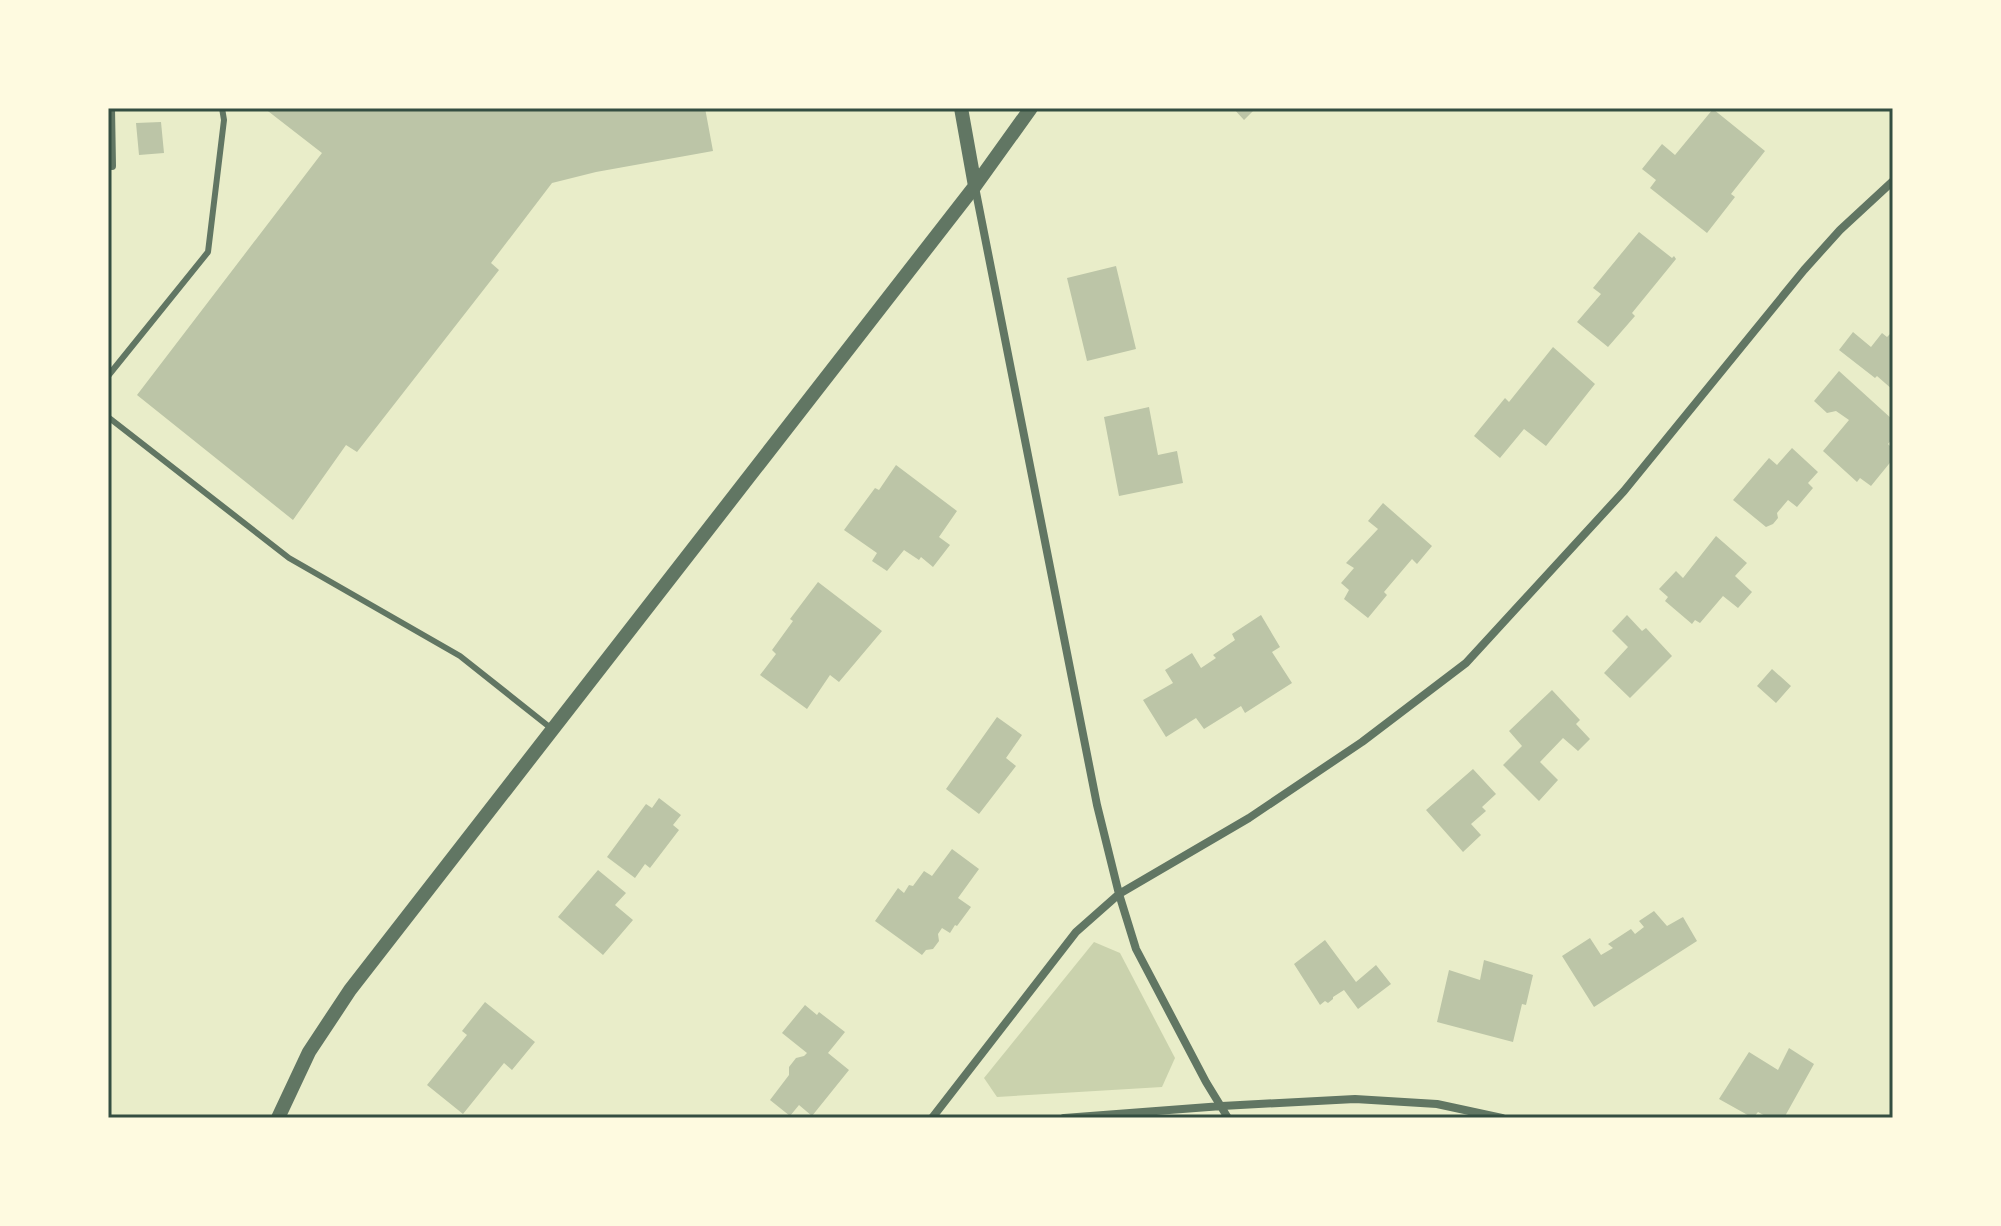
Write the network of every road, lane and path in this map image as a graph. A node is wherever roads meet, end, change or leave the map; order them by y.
1 (111, 108) edge
2 (222, 108) edge
3 (961, 108) edge
4 (1031, 108) edge
5 (112, 166) dead end
6 (1893, 181) edge
7 (975, 186) junction
8 (108, 376) edge
9 (108, 417) edge
10 (553, 730) junction
11 (1119, 894) junction
12 (1222, 1106) junction
13 (278, 1118) edge
14 (932, 1118) edge
15 (1064, 1118) edge
16 (1228, 1118) edge
17 (1502, 1118) edge

1 - 5 street
2 - 8 lane
3 - 7 street
4 - 7 street
6 - 11 street
7 - 10 street
7 - 11 street
9 - 10 lane
10 - 13 street
11 - 12 street
11 - 14 street
12 - 15 street
12 - 16 street
12 - 17 street

